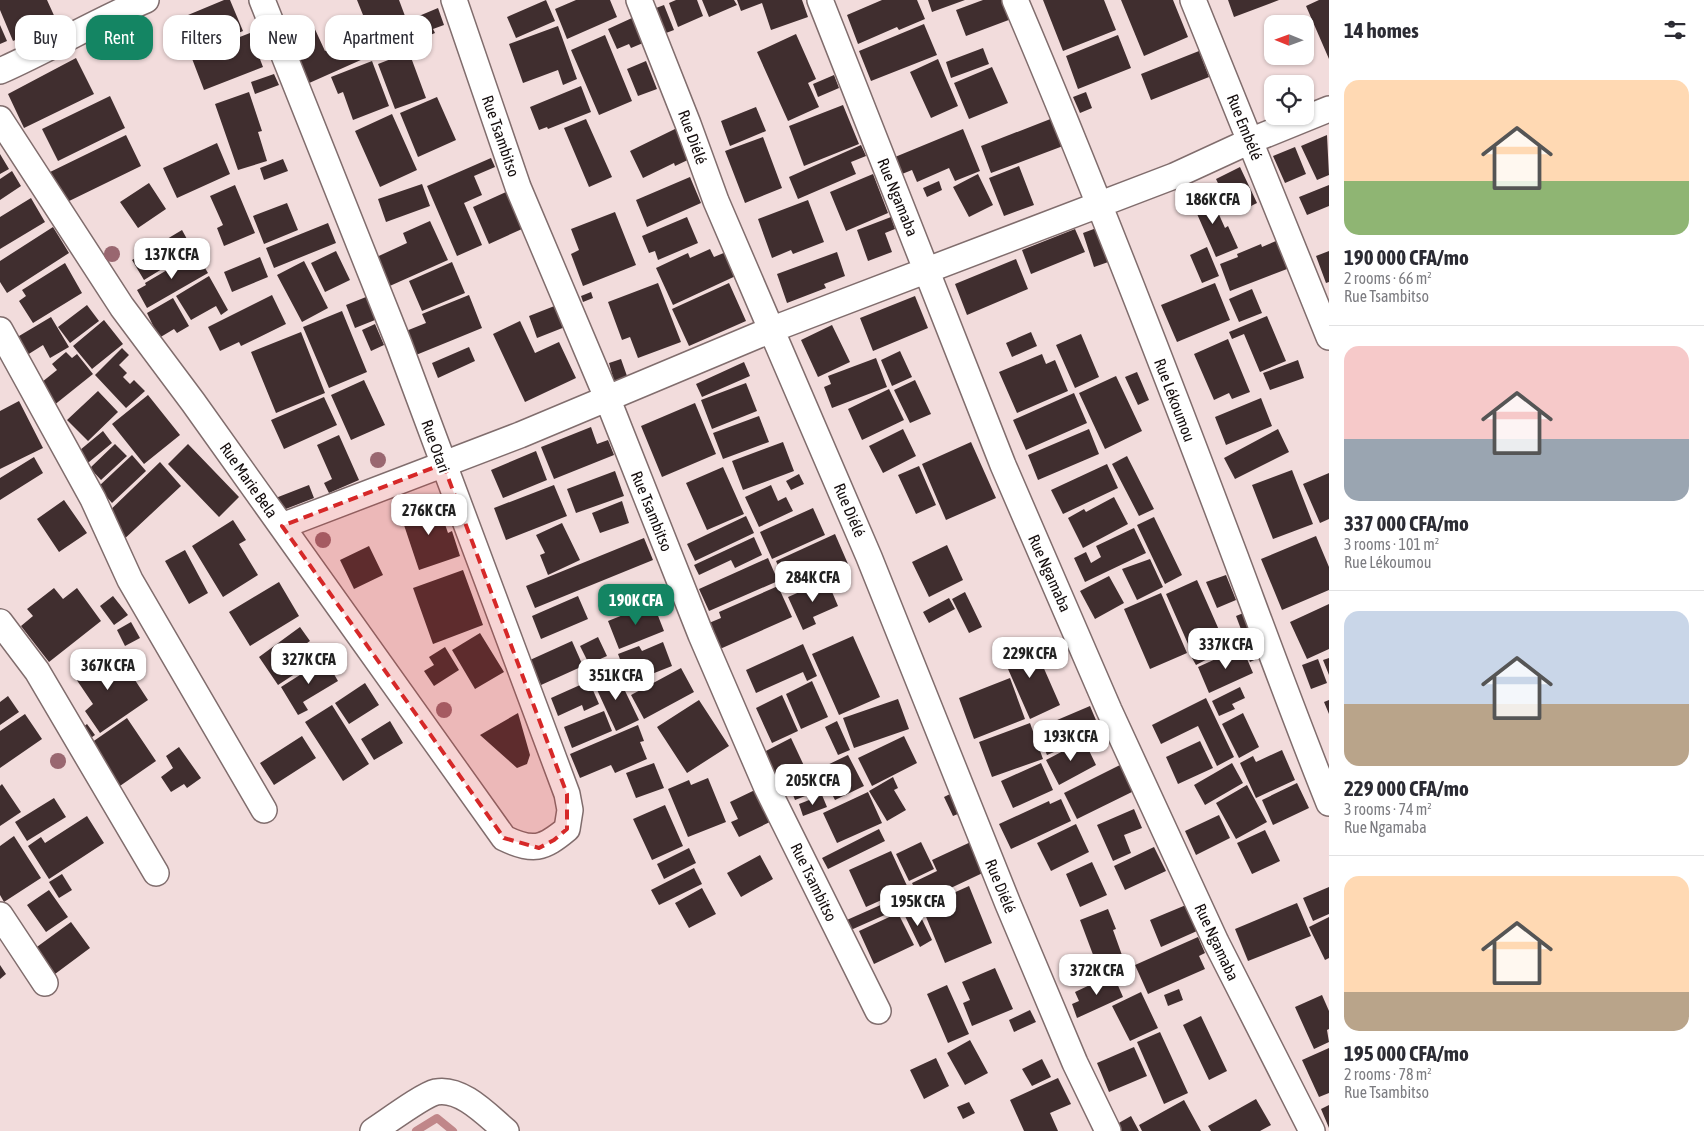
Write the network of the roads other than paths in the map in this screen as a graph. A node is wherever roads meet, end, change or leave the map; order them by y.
1 (146, 0) edge
2 (262, 0) edge
3 (454, 0) edge
4 (639, 0) edge
5 (820, 0) edge
6 (1015, 0) edge
7 (1193, 0) edge
8 (94, 10) edge
9 (0, 71) edge
10 (1329, 109) edge
11 (0, 119) edge
12 (1250, 141) junction
13 (1099, 204) junction
14 (927, 270) junction
15 (773, 329) junction
16 (0, 330) edge
17 (1329, 337) edge
18 (608, 400) junction
19 (443, 464) junction
20 (282, 526) junction
21 (0, 622) edge
22 (1329, 803) edge
23 (264, 810) dead end
24 (504, 838) joint
25 (156, 873) dead end
26 (0, 915) edge
27 (45, 984) dead end
28 (878, 1011) dead end
29 (373, 1131) edge
30 (506, 1131) edge
31 (1108, 1131) edge
32 (1312, 1131) edge

1 - 8 street
2 - 19 street, Rue Otari
3 - 18 street, Rue Tsambitso
4 - 15 street, Rue Diélé
5 - 14 street, Rue Ngamaba
6 - 13 street, Rue Lékoumou
7 - 12 street, Rue Embélé
8 - 9 street
10 - 12 street
11 - 20 street, Rue Marie Bela
12 - 13 street
12 - 17 street, Rue Embélé
13 - 14 street
13 - 22 street, Rue Lékoumou
14 - 15 street
14 - 32 street, Rue Ngamaba
15 - 18 street
15 - 31 street, Rue Diélé
16 - 23 street
18 - 19 street
18 - 28 street, Rue Tsambitso
19 - 20 street
19 - 24 street, Rue Otari
20 - 24 street, Rue Marie Bela
21 - 25 street
26 - 27 street
29 - 30 street

